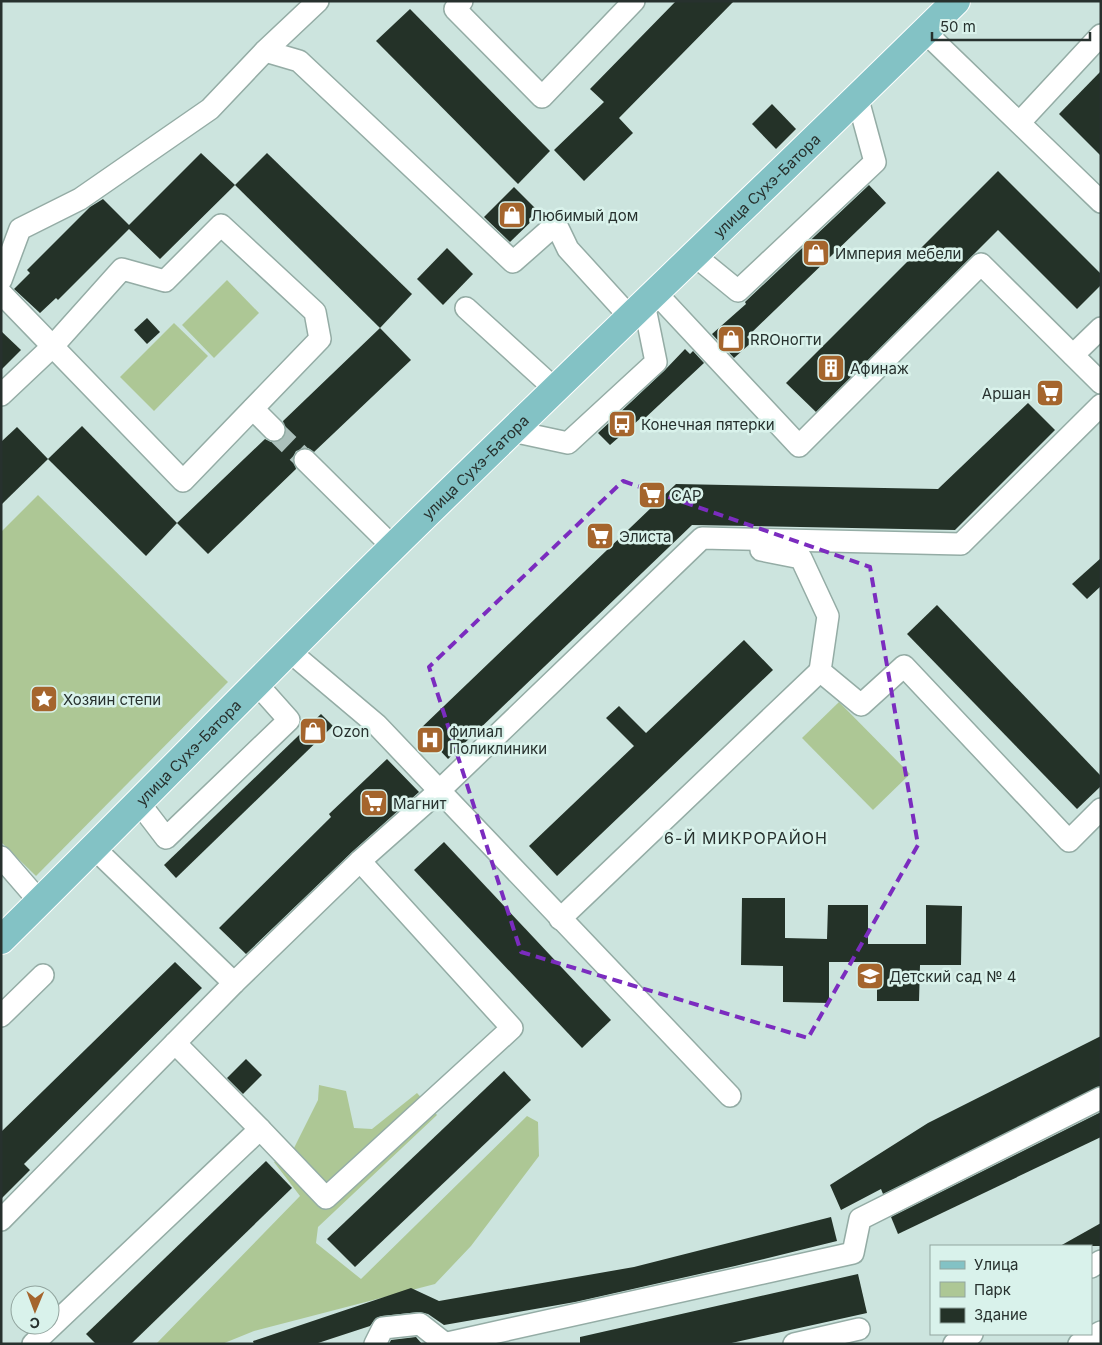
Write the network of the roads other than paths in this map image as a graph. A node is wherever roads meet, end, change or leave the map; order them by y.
1 (318, 1) edge
2 (462, 1) edge
3 (634, 1) edge
4 (956, 1) edge
5 (925, 32) junction
6 (1101, 35) edge
7 (265, 51) junction
8 (857, 96) junction
9 (1020, 122) junction
10 (1101, 202) edge
11 (694, 255) junction
12 (1, 280) edge
13 (1, 293) edge
14 (643, 304) junction
15 (466, 308) dead end
16 (1101, 328) edge
17 (53, 346) junction
18 (1073, 355) junction
19 (1101, 383) edge
20 (555, 390) junction
21 (1, 395) edge
22 (1101, 406) edge
23 (253, 409) junction
24 (274, 430) tunnel mouth
25 (512, 432) junction
26 (305, 460) tunnel mouth
27 (702, 538) junction
28 (394, 547) junction
29 (288, 650) junction
30 (820, 672) junction
31 (256, 683) junction
32 (439, 790) junction
33 (140, 804) junction
34 (1101, 809) edge
35 (95, 849) junction
36 (1, 858) edge
37 (360, 861) junction
38 (40, 902) junction
39 (560, 919) junction
40 (1, 940) edge
41 (43, 975) dead end
42 (234, 983) junction
43 (1, 1016) edge
44 (175, 1043) junction
45 (730, 1096) dead end
46 (1101, 1098) edge
47 (260, 1129) junction
48 (1, 1220) edge
49 (859, 1329) dead end
50 (1101, 1332) edge
51 (970, 1335) edge
52 (443, 1343) edge
53 (33, 1344) edge
54 (375, 1344) edge
55 (794, 1344) edge
56 (954, 1344) edge
57 (1079, 1344) edge

1 - 7 lane
2 - 3 lane
4 - 5 main road, улица Сухэ-Батора
5 - 8 main road, улица Сухэ-Батора
5 - 9 lane
6 - 9 lane
7 - 12 lane
7 - 14 lane
8 - 11 main road, улица Сухэ-Батора
8 - 11 lane
9 - 10 lane
11 - 14 main road, улица Сухэ-Батора
13 - 17 lane
14 - 18 lane
14 - 20 main road, улица Сухэ-Батора
14 - 25 lane
15 - 20 lane
16 - 18 lane
17 - 21 lane
17 - 23 lane
17 - 23 lane
18 - 19 lane
20 - 25 main road, улица Сухэ-Батора
22 - 27 lane
23 - 24 lane
25 - 28 main road, улица Сухэ-Батора
26 - 28 lane
27 - 30 lane
27 - 32 lane
28 - 29 main road, улица Сухэ-Батора
29 - 31 main road, улица Сухэ-Батора
29 - 32 lane
30 - 34 lane
30 - 39 lane
31 - 33 main road, улица Сухэ-Батора
31 - 33 lane
32 - 37 lane
32 - 39 lane
33 - 35 main road, улица Сухэ-Батора
35 - 38 main road, улица Сухэ-Батора
35 - 42 lane
36 - 38 lane
37 - 42 lane
37 - 47 lane
38 - 40 main road, улица Сухэ-Батора
39 - 45 lane
41 - 43 lane
42 - 44 lane
44 - 47 lane
44 - 48 lane
46 - 52 lane
47 - 53 lane
49 - 55 lane
50 - 57 lane
51 - 56 lane
52 - 54 lane

